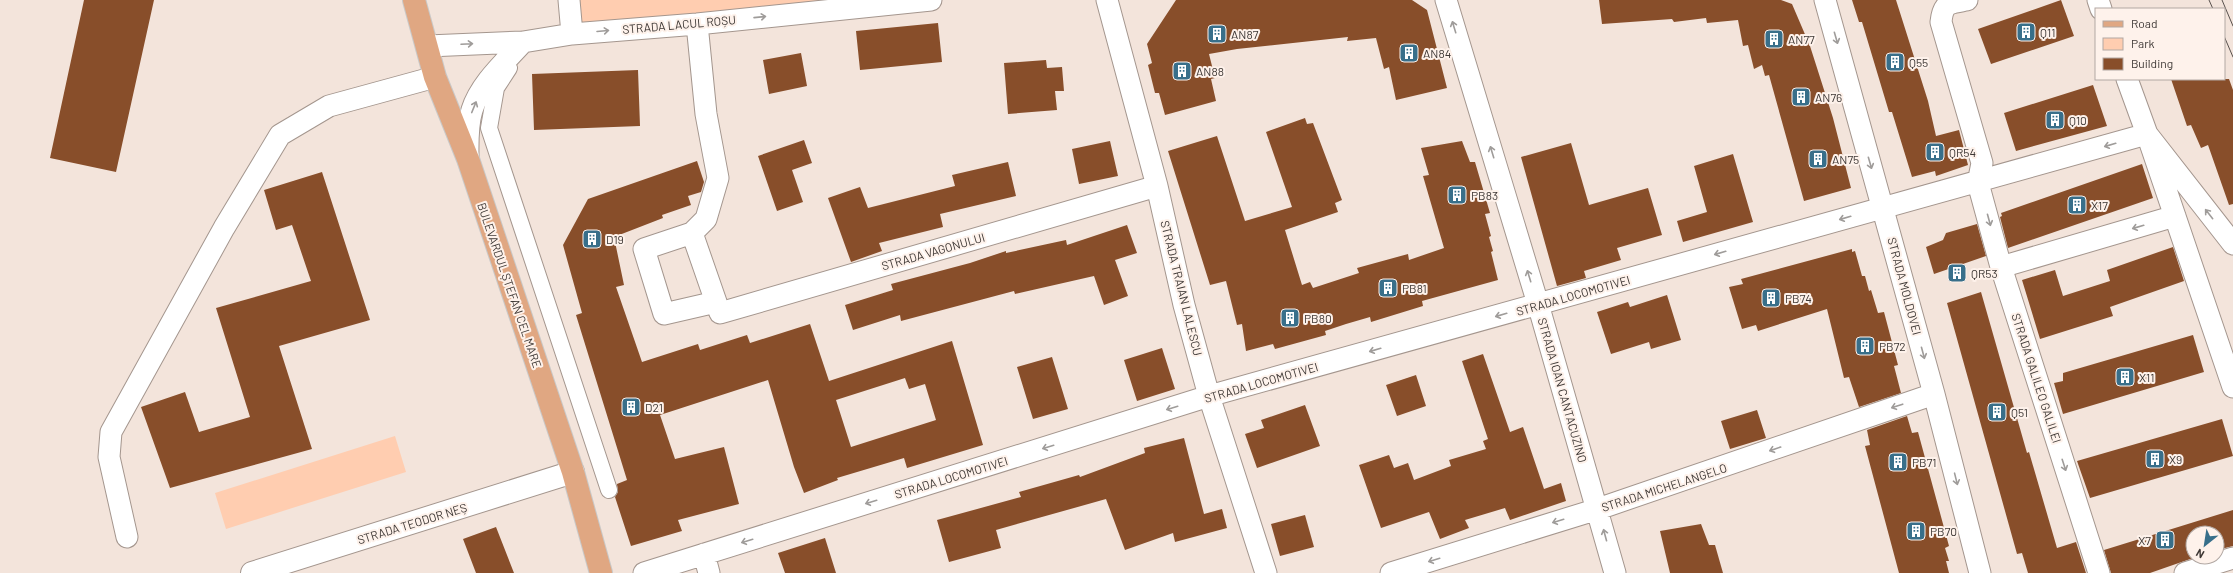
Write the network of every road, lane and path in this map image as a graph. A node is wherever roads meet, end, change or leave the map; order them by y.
1 (414, 0) edge
2 (569, 0) edge
3 (931, 0) edge
4 (1107, 0) edge
5 (1446, 0) edge
6 (1825, 0) edge
7 (1968, 0) edge
8 (698, 24) junction
9 (572, 34) junction
10 (523, 42) junction
11 (428, 46) junction
12 (511, 64) dead end
13 (435, 78) junction
14 (2127, 80) edge
15 (2147, 134) junction
16 (468, 159) junction
17 (1978, 183) junction
18 (1157, 186) junction
19 (1883, 208) junction
20 (2175, 216) junction
21 (692, 233) junction
22 (2233, 244) edge
23 (2001, 267) junction
24 (716, 302) junction
25 (1538, 304) junction
26 (2233, 386) edge
27 (1934, 394) junction
28 (1210, 396) junction
29 (573, 472) junction
30 (609, 490) dead end
31 (1598, 509) junction
32 (127, 537) dead end
33 (2233, 558) edge
34 (707, 564) edge
35 (252, 573) edge
36 (601, 573) edge
37 (644, 573) edge
38 (1266, 573) edge
39 (1391, 573) edge
40 (1615, 573) edge
41 (1980, 573) edge
42 (2099, 573) edge
43 (2185, 573) edge

1 - 11 main road, BULEVARDUL ȘTEFAN CEL MARE
2 - 9 street
8 -> 3 street, STRADA LACUL ROȘU
4 - 18 street, STRADA TRAIAN LALESCU
25 -> 5 street, STRADA IOAN CANTACUZINO
6 -> 19 street, STRADA MOLDOVEI
7 - 17 street, STRADA GALILEO GALILEI
9 -> 8 street, STRADA LACUL ROȘU
8 - 21 street
9 - 10 street, STRADA LACUL ROȘU
11 -> 10 street, STRADA LACUL ROȘU
16 -> 10 street
11 - 13 main road, BULEVARDUL ȘTEFAN CEL MARE
12 - 30 street
13 - 16 main road, BULEVARDUL ȘTEFAN CEL MARE
13 - 32 street
14 - 15 street
15 -> 17 street
15 - 20 street
22 -> 15 street
16 - 29 main road, BULEVARDUL ȘTEFAN CEL MARE
17 - 19 street
17 -> 23 street, STRADA GALILEO GALILEI
18 - 24 street, STRADA VAGONULUI
18 - 28 street, STRADA TRAIAN LALESCU
19 -> 25 street, STRADA LOCOMOTIVEI
19 -> 27 street, STRADA MOLDOVEI
20 -> 23 street
20 - 26 street
21 - 24 street
21 - 24 street
23 -> 42 street, STRADA GALILEO GALILEI
25 -> 28 street, STRADA LOCOMOTIVEI
25 - 31 street, STRADA IOAN CANTACUZINO
27 -> 31 street, STRADA MICHELANGELO
27 -> 41 street, STRADA MOLDOVEI
28 -> 34 street, STRADA LOCOMOTIVEI
28 - 38 street, STRADA TRAIAN LALESCU
29 - 35 main road, STRADA TEODOR NEȘ
29 - 36 main road, BULEVARDUL ȘTEFAN CEL MARE
31 -> 39 street, STRADA MICHELANGELO
40 -> 31 street, STRADA IOAN CANTACUZINO
33 - 43 street
34 - 37 street, STRADA LOCOMOTIVEI

